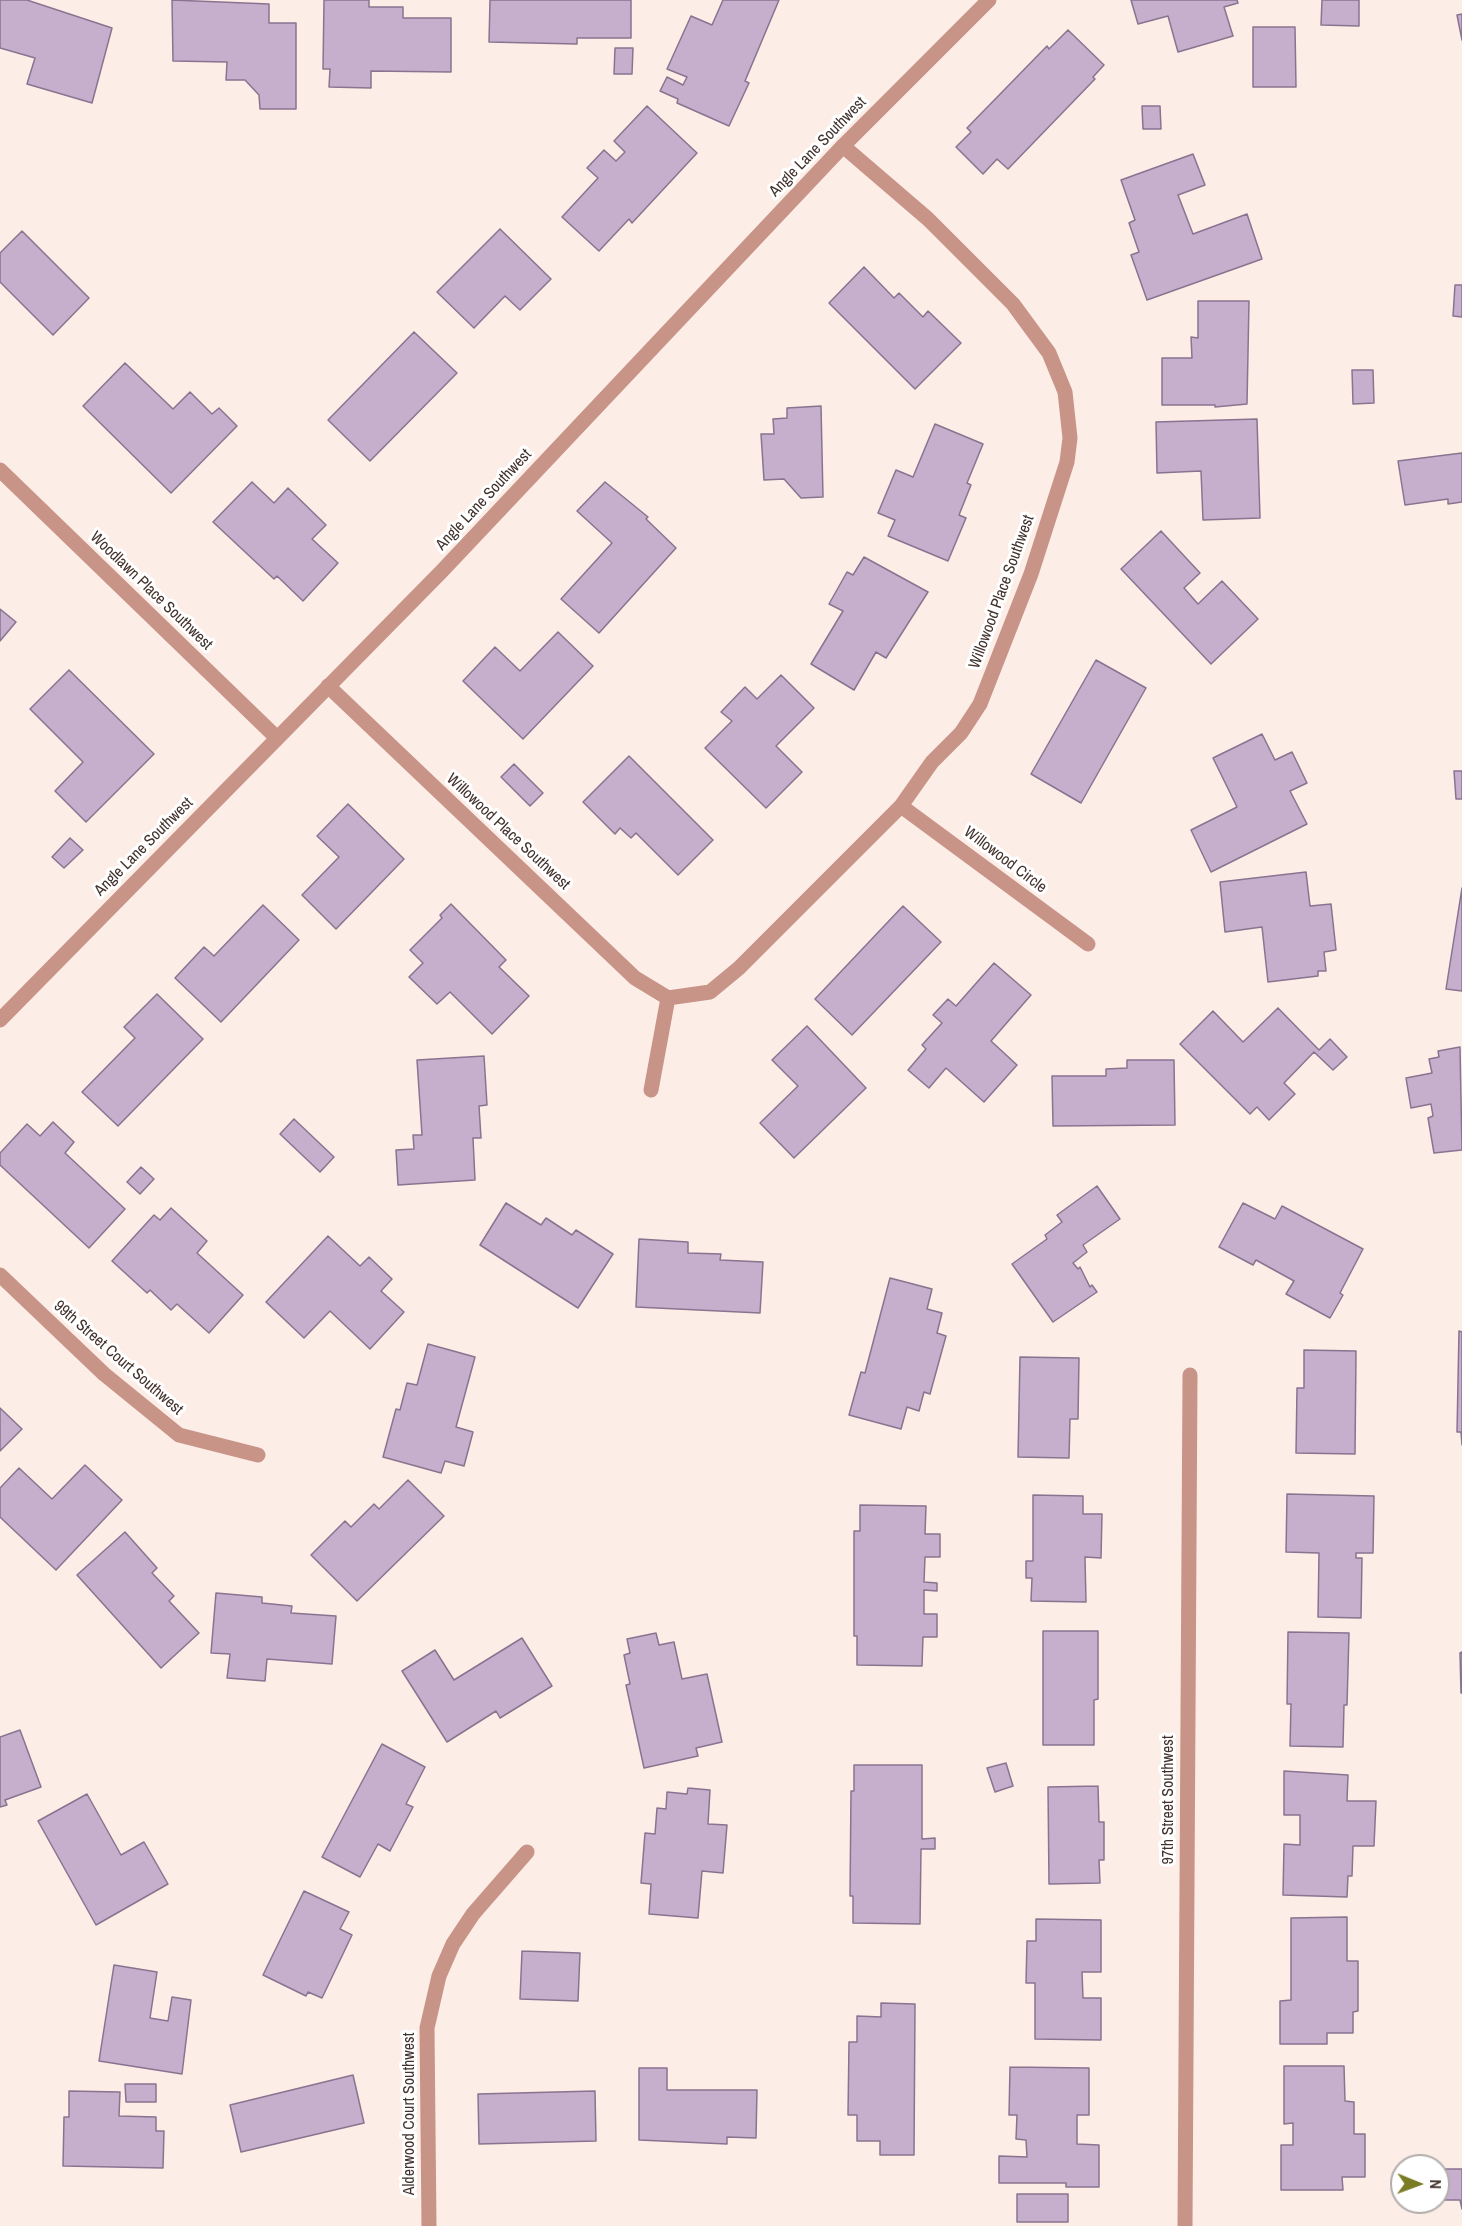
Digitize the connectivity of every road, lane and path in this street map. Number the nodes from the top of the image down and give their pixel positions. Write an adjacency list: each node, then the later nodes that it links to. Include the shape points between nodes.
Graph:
1 (989, 0): 2 (street, Angle Lane Southwest)
2 (843, 146): 4 (street, Angle Lane Southwest, via 441,572); 6 (street, Willowood Place Southwest, via 928,219 1014,304 1049,353 1065,392 1070,438 1067,462 1031,574 980,704)
3 (0, 470): 5 (street, Woodlawn Place Southwest)
4 (328, 686): 5 (street, Angle Lane Southwest); 8 (street, Willowood Place Southwest, via 635,978)
5 (277, 738): 9 (street, Angle Lane Southwest)
6 (901, 806): 7 (street, Willowood Circle); 8 (street, Willowood Place Southwest, via 739,968 710,992)
7 (1088, 944)
8 (668, 998): 10 (street)
9 (0, 1020)
10 (651, 1090)
11 (0, 1275): 13 (street, 99th Street Court Southwest, via 104,1374 179,1435)
12 (1190, 1375): 16 (street, 97th Street Southwest)
13 (258, 1455)
14 (527, 1852): 15 (street, Alderwood Court Southwest, via 473,1914 453,1944 439,1976 427,2028)
15 (429, 2226)
16 (1185, 2226)

